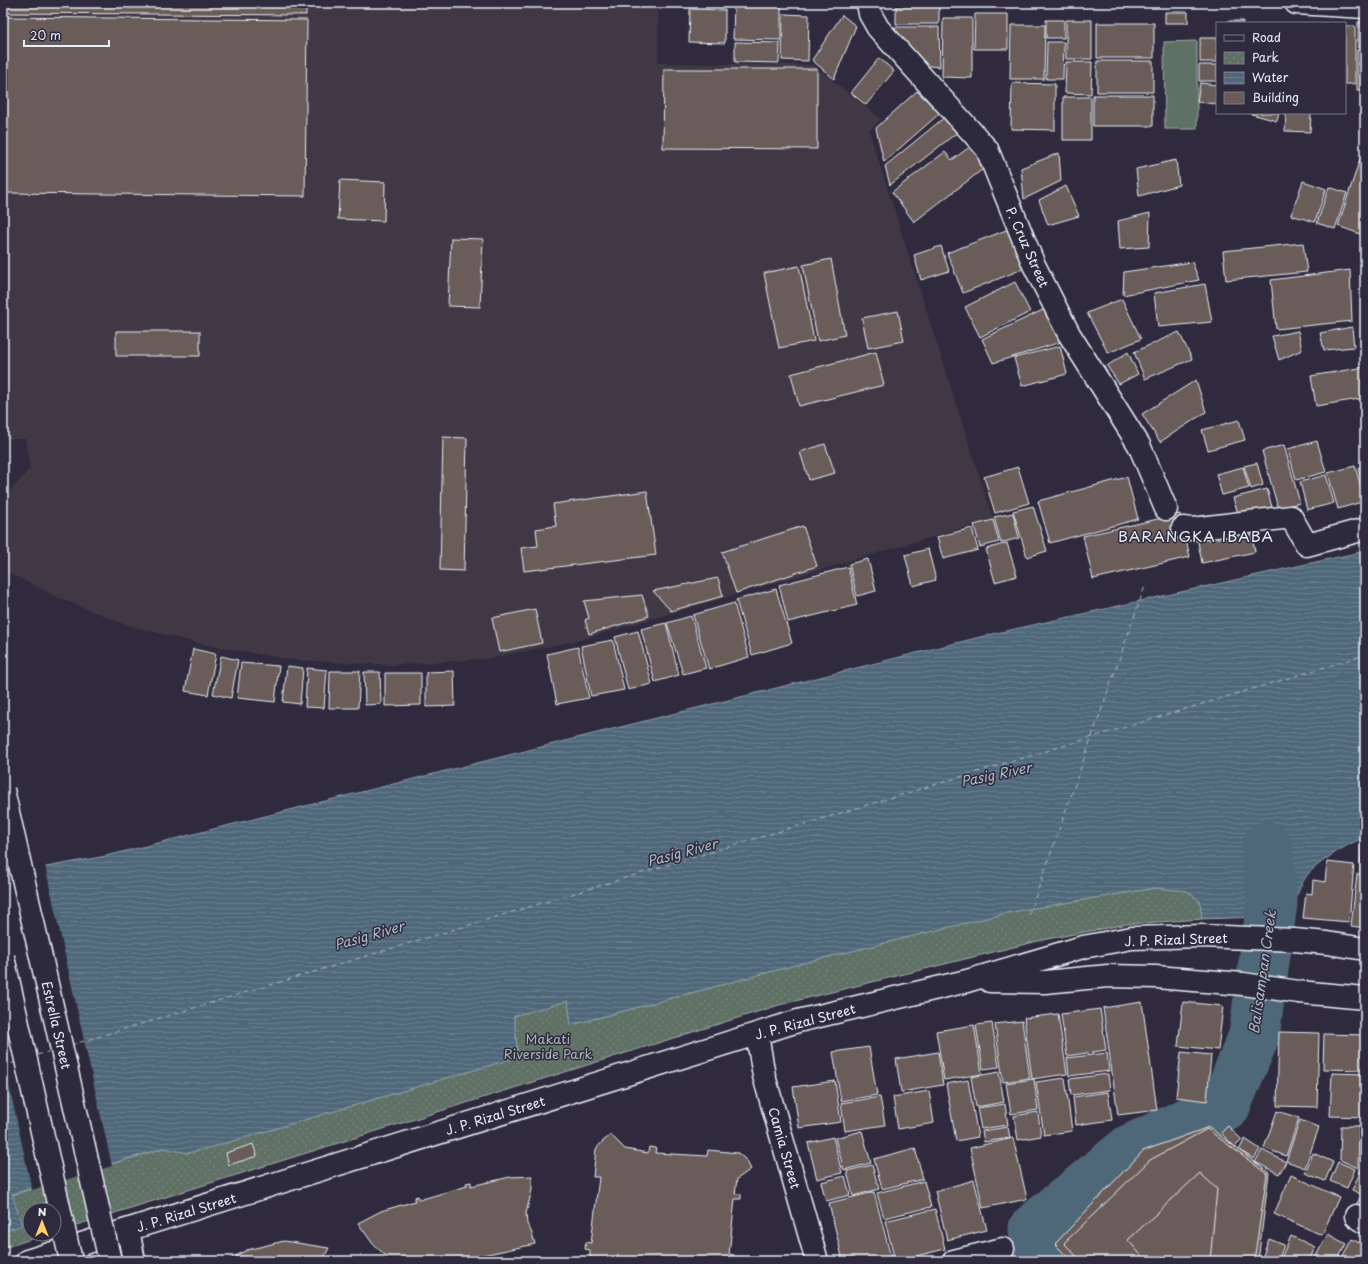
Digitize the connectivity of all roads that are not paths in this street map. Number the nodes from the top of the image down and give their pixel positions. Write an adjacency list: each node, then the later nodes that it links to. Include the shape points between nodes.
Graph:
1 (868, 3): 4 (main road, P. Cruz Street, via 870,14 878,28 988,149 1034,265 1069,334 1140,445)
2 (1296, 3): 3 (main road)
3 (1365, 7)
4 (1166, 509)
5 (1183, 528): 6 (main road, via 1291,517 1307,545)
6 (1365, 529)
7 (3, 790): 17 (main road, Estrella Street, bridge)
8 (1365, 949): 10 (main road, J. P. Rizal Street, via 1327,943 1202,936 1132,938 1083,947)
9 (3, 956): 16 (main road, bridge)
10 (967, 981): 11 (main road, J. P. Rizal Street, via 1044,982 1108,976 1156,977); 12 (main road, J. P. Rizal Street, via 798,1021)
11 (1365, 998)
12 (757, 1034): 13 (main road, J. P. Rizal Street); 19 (main road, Camia Street, via 764,1076)
13 (128, 1230): 15 (main road, J. P. Rizal Street); 18 (main road)
14 (1003, 1249): 20 (main road)
15 (31, 1260)
16 (71, 1261)
17 (110, 1261)
18 (134, 1261)
19 (817, 1261)
20 (954, 1261)

